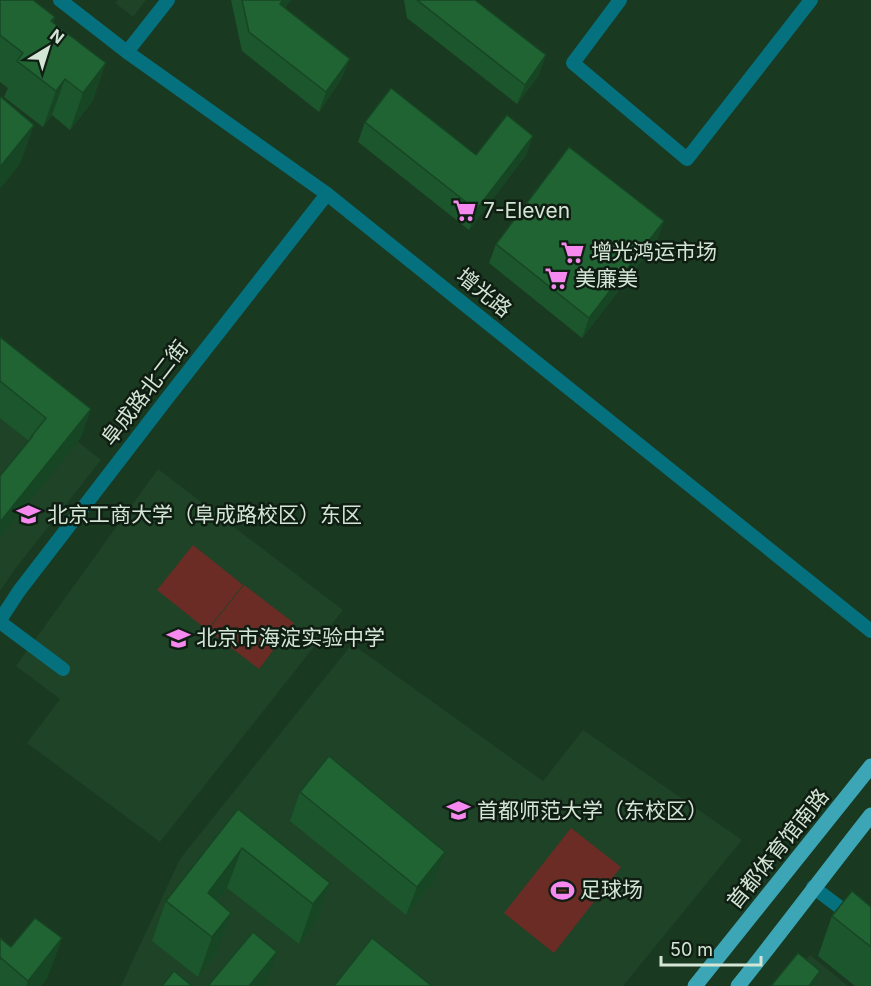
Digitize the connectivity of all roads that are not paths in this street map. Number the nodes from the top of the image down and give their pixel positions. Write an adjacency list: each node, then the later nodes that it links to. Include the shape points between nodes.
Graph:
1 (60, 0): 5 (street, 增光路)
2 (168, 0): 5 (street)
3 (620, 0): 4 (street, via 573,63 687,159)
4 (811, 0)
5 (127, 52): 6 (street, 增光路)
6 (327, 194): 7 (street, 阜成路北二街, via 19,591); 8 (street, 增光路)
7 (0, 621): 9 (street)
8 (871, 631)
9 (63, 669)
10 (871, 766): 14 (main road, 首都体育馆南路)
11 (871, 815): 12 (main road)
12 (813, 888): 13 (street); 15 (main road)
13 (871, 931)
14 (695, 986)
15 (738, 986)

